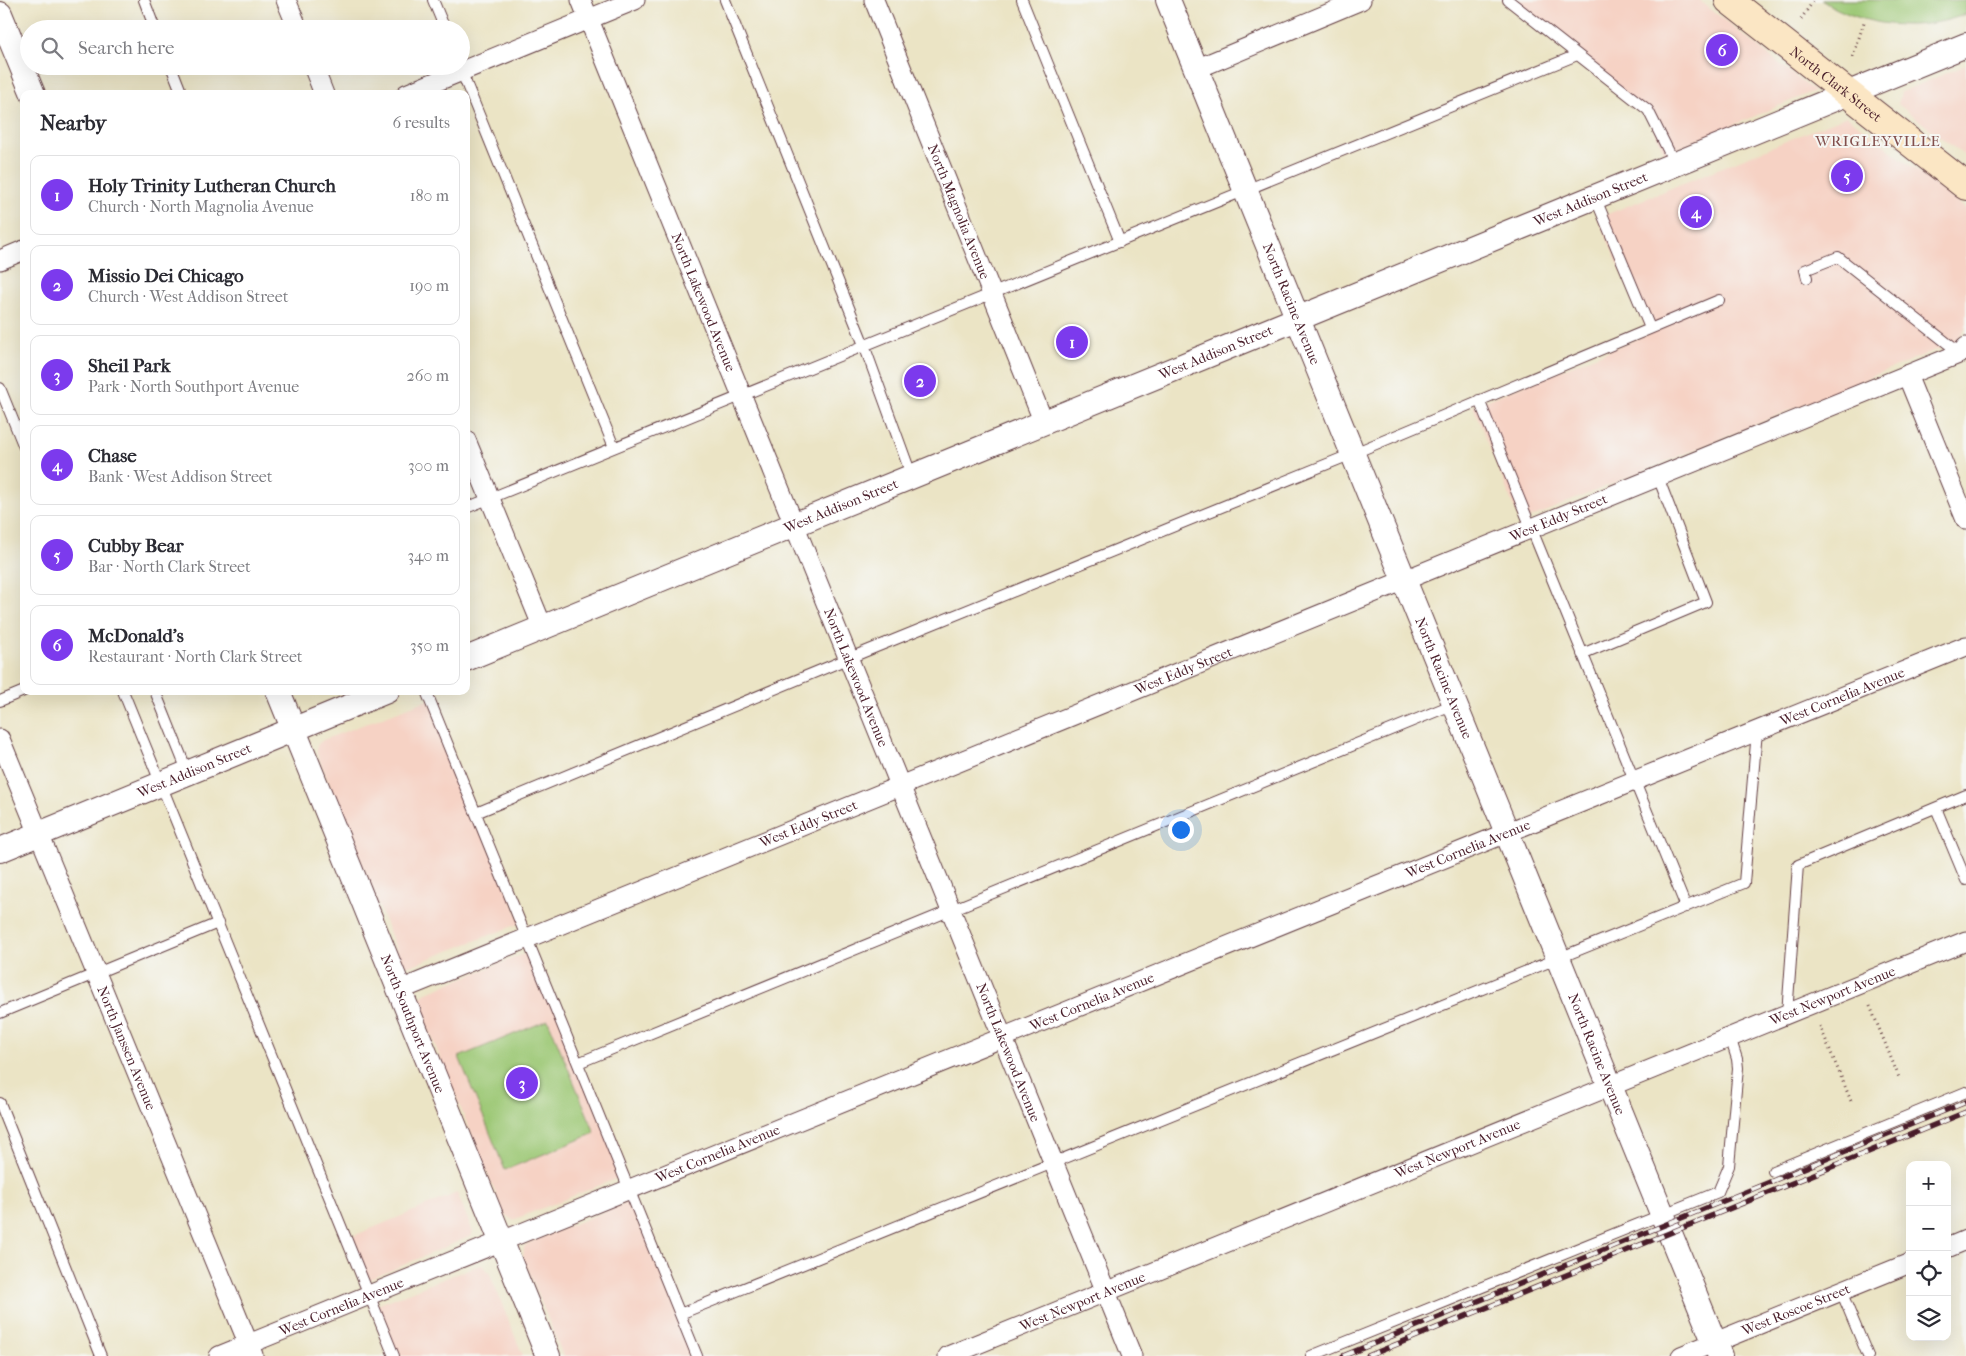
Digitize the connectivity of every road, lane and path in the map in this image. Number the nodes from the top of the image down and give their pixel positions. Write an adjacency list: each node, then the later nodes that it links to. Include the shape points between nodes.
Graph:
1 (144, 0): 18 (lane)
2 (286, 0): 19 (street)
3 (433, 0): 20 (lane)
4 (581, 0): 15 (street, North Lakewood Avenue)
5 (635, 0): 15 (street)
6 (725, 0): 51 (lane)
7 (874, 0): 47 (street, North Magnolia Avenue)
8 (1022, 0): 43 (lane)
9 (1168, 0): 26 (street, North Racine Avenue)
10 (1361, 0): 26 (street)
11 (1508, 0): 22 (lane)
12 (1729, 0): 38 (main road, North Clark Street)
13 (1814, 0): 16 (path)
14 (0, 14): 24 (street)
15 (588, 19): 25 (street); 55 (street, North Lakewood Avenue)
16 (1801, 19)
17 (1866, 19): 23 (path)
18 (152, 20)
19 (294, 20)
20 (441, 20)
21 (1966, 45): 38 (street, West Addison Street)
22 (1577, 55): 39 (lane, via 1648,110); 41 (lane)
23 (1853, 57)
24 (20, 62)
25 (470, 65)
26 (1196, 69): 41 (street, North Racine Avenue)
27 (25, 75): 32 (street)
28 (175, 75): 33 (lane)
29 (317, 75): 34 (street)
30 (448, 75): 35 (street)
31 (463, 75): 36 (lane)
32 (31, 90)
33 (180, 90)
34 (322, 90)
35 (415, 90)
36 (470, 90)
37 (470, 91): 59 (lane)
38 (1849, 94): 39 (street, West Addison Street); 40 (main road, North Clark Street)
39 (1675, 164): 42 (street, West Addison Street)
40 (1966, 186)
41 (1245, 190): 43 (lane); 49 (street, North Racine Avenue)
42 (1595, 197): 49 (street, West Addison Street); 50 (lane)
43 (1120, 242): 47 (lane)
44 (20, 252): 45 (street)
45 (0, 260)
46 (1807, 278): 52 (lane, via 1805,270 1838,257)
47 (993, 293): 51 (lane); 57 (street, North Magnolia Avenue)
48 (1719, 300): 50 (lane)
49 (1298, 320): 57 (street, West Addison Street); 61 (street, North Racine Avenue)
50 (1650, 328): 56 (lane)
51 (864, 345): 55 (lane); 62 (lane)
52 (1964, 353): 53 (street, West Eddy Street)
53 (1907, 375): 63 (street, West Eddy Street); 66 (street)
54 (0, 388): 58 (lane)
55 (741, 395): 59 (lane); 67 (street, North Lakewood Avenue)
56 (1479, 400): 61 (lane); 68 (lane)
57 (1044, 423): 62 (street, West Addison Street)
58 (20, 437)
59 (614, 447): 64 (lane)
60 (470, 450): 64 (street)
61 (1352, 454): 69 (street, North Racine Avenue); 74 (lane)
62 (912, 477): 67 (street, West Addison Street)
63 (1658, 477): 68 (street, West Eddy Street); 72 (lane, via 1706,602)
64 (490, 498): 65 (lane); 70 (street)
65 (470, 506)
66 (1966, 520)
67 (794, 525): 70 (street, West Addison Street); 74 (street, North Lakewood Avenue)
68 (1531, 529): 69 (street, West Eddy Street); 72 (lane)
69 (1404, 581): 82 (street, North Racine Avenue); 89 (street, West Eddy Street)
70 (543, 628): 73 (street, West Addison Street)
71 (1966, 646): 84 (street, West Cornelia Avenue)
72 (1582, 654): 87 (lane)
73 (470, 657)
74 (848, 658): 89 (street, North Lakewood Avenue); 92 (lane)
75 (20, 693): 81 (lane)
76 (125, 695): 88 (lane)
77 (157, 695): 86 (lane)
78 (280, 695): 83 (street, North Southport Avenue)
79 (378, 695): 83 (street, West Addison Street)
80 (428, 695): 92 (lane)
81 (0, 701)
82 (1454, 704): 93 (street, North Racine Avenue); 98 (lane)
83 (294, 730): 86 (street, West Addison Street); 104 (street, North Southport Avenue)
84 (1757, 731): 87 (street, West Cornelia Avenue); 97 (lane, via 1744,883)
85 (0, 739): 94 (street, North Janssen Avenue)
86 (188, 773): 88 (street, West Addison Street)
87 (1634, 781): 93 (street, West Cornelia Avenue); 97 (lane)
88 (161, 784): 94 (street, West Addison Street); 99 (lane)
89 (901, 786): 98 (street, North Lakewood Avenue); 100 (street, West Eddy Street)
90 (1966, 796): 91 (lane)
91 (1936, 808): 96 (lane); 107 (lane, via 1798,865)
92 (476, 813): 100 (lane)
93 (1507, 832): 102 (street, North Racine Avenue); 110 (street, West Cornelia Avenue)
94 (38, 834): 95 (street, West Addison Street); 103 (street, North Janssen Avenue)
95 (0, 850)
96 (1966, 880)
97 (1686, 907): 102 (lane)
98 (951, 910): 110 (street, North Lakewood Avenue); 111 (lane)
99 (218, 923): 103 (lane); 127 (lane)
100 (527, 939): 104 (street, West Eddy Street); 111 (lane)
101 (1966, 941): 107 (street, West Newport Avenue)
102 (1558, 959): 113 (street, North Racine Avenue); 117 (lane)
103 (96, 973): 106 (lane); 130 (street, North Janssen Avenue)
104 (400, 990): 122 (street, North Southport Avenue)
105 (1870, 1006): 112 (path)
106 (0, 1013)
107 (1787, 1014): 109 (street, West Newport Avenue)
108 (1820, 1026): 115 (path)
109 (1730, 1037): 113 (street, West Newport Avenue); 120 (lane, via 1738,1068 1729,1166 1718,1192)
110 (1003, 1038): 117 (street, North Lakewood Avenue); 119 (street, West Cornelia Avenue)
111 (578, 1064): 119 (lane)
112 (1900, 1080)
113 (1610, 1086): 120 (street, North Racine Avenue); 125 (street, West Newport Avenue)
114 (1966, 1092): 118 (lane)
115 (1851, 1101)
116 (0, 1103): 131 (lane)
117 (1054, 1162): 125 (street, North Lakewood Avenue); 128 (lane)
118 (1773, 1170)
119 (629, 1190): 122 (street, West Cornelia Avenue); 128 (lane)
120 (1662, 1214): 129 (street, North Racine Avenue); 138 (lane)
121 (1966, 1240): 123 (street)
122 (502, 1242): 127 (street, West Cornelia Avenue); 134 (street, North Southport Avenue)
123 (1951, 1246)
124 (1906, 1265): 126 (street, West Roscoe Street)
125 (1106, 1291): 136 (street, West Newport Avenue); 137 (street, North Lakewood Avenue)
126 (1841, 1291): 129 (street, West Roscoe Street); 140 (lane)
127 (369, 1295): 130 (street, West Cornelia Avenue); 133 (lane)
128 (680, 1314): 135 (lane)
129 (1717, 1349): 139 (street, West Roscoe Street)
130 (251, 1350): 132 (street, West Cornelia Avenue)
131 (101, 1356)
132 (219, 1356)
133 (394, 1356)
134 (548, 1356)
135 (697, 1356)
136 (948, 1356)
137 (1132, 1356)
138 (1311, 1356)
139 (1681, 1356)
140 (1868, 1356)

